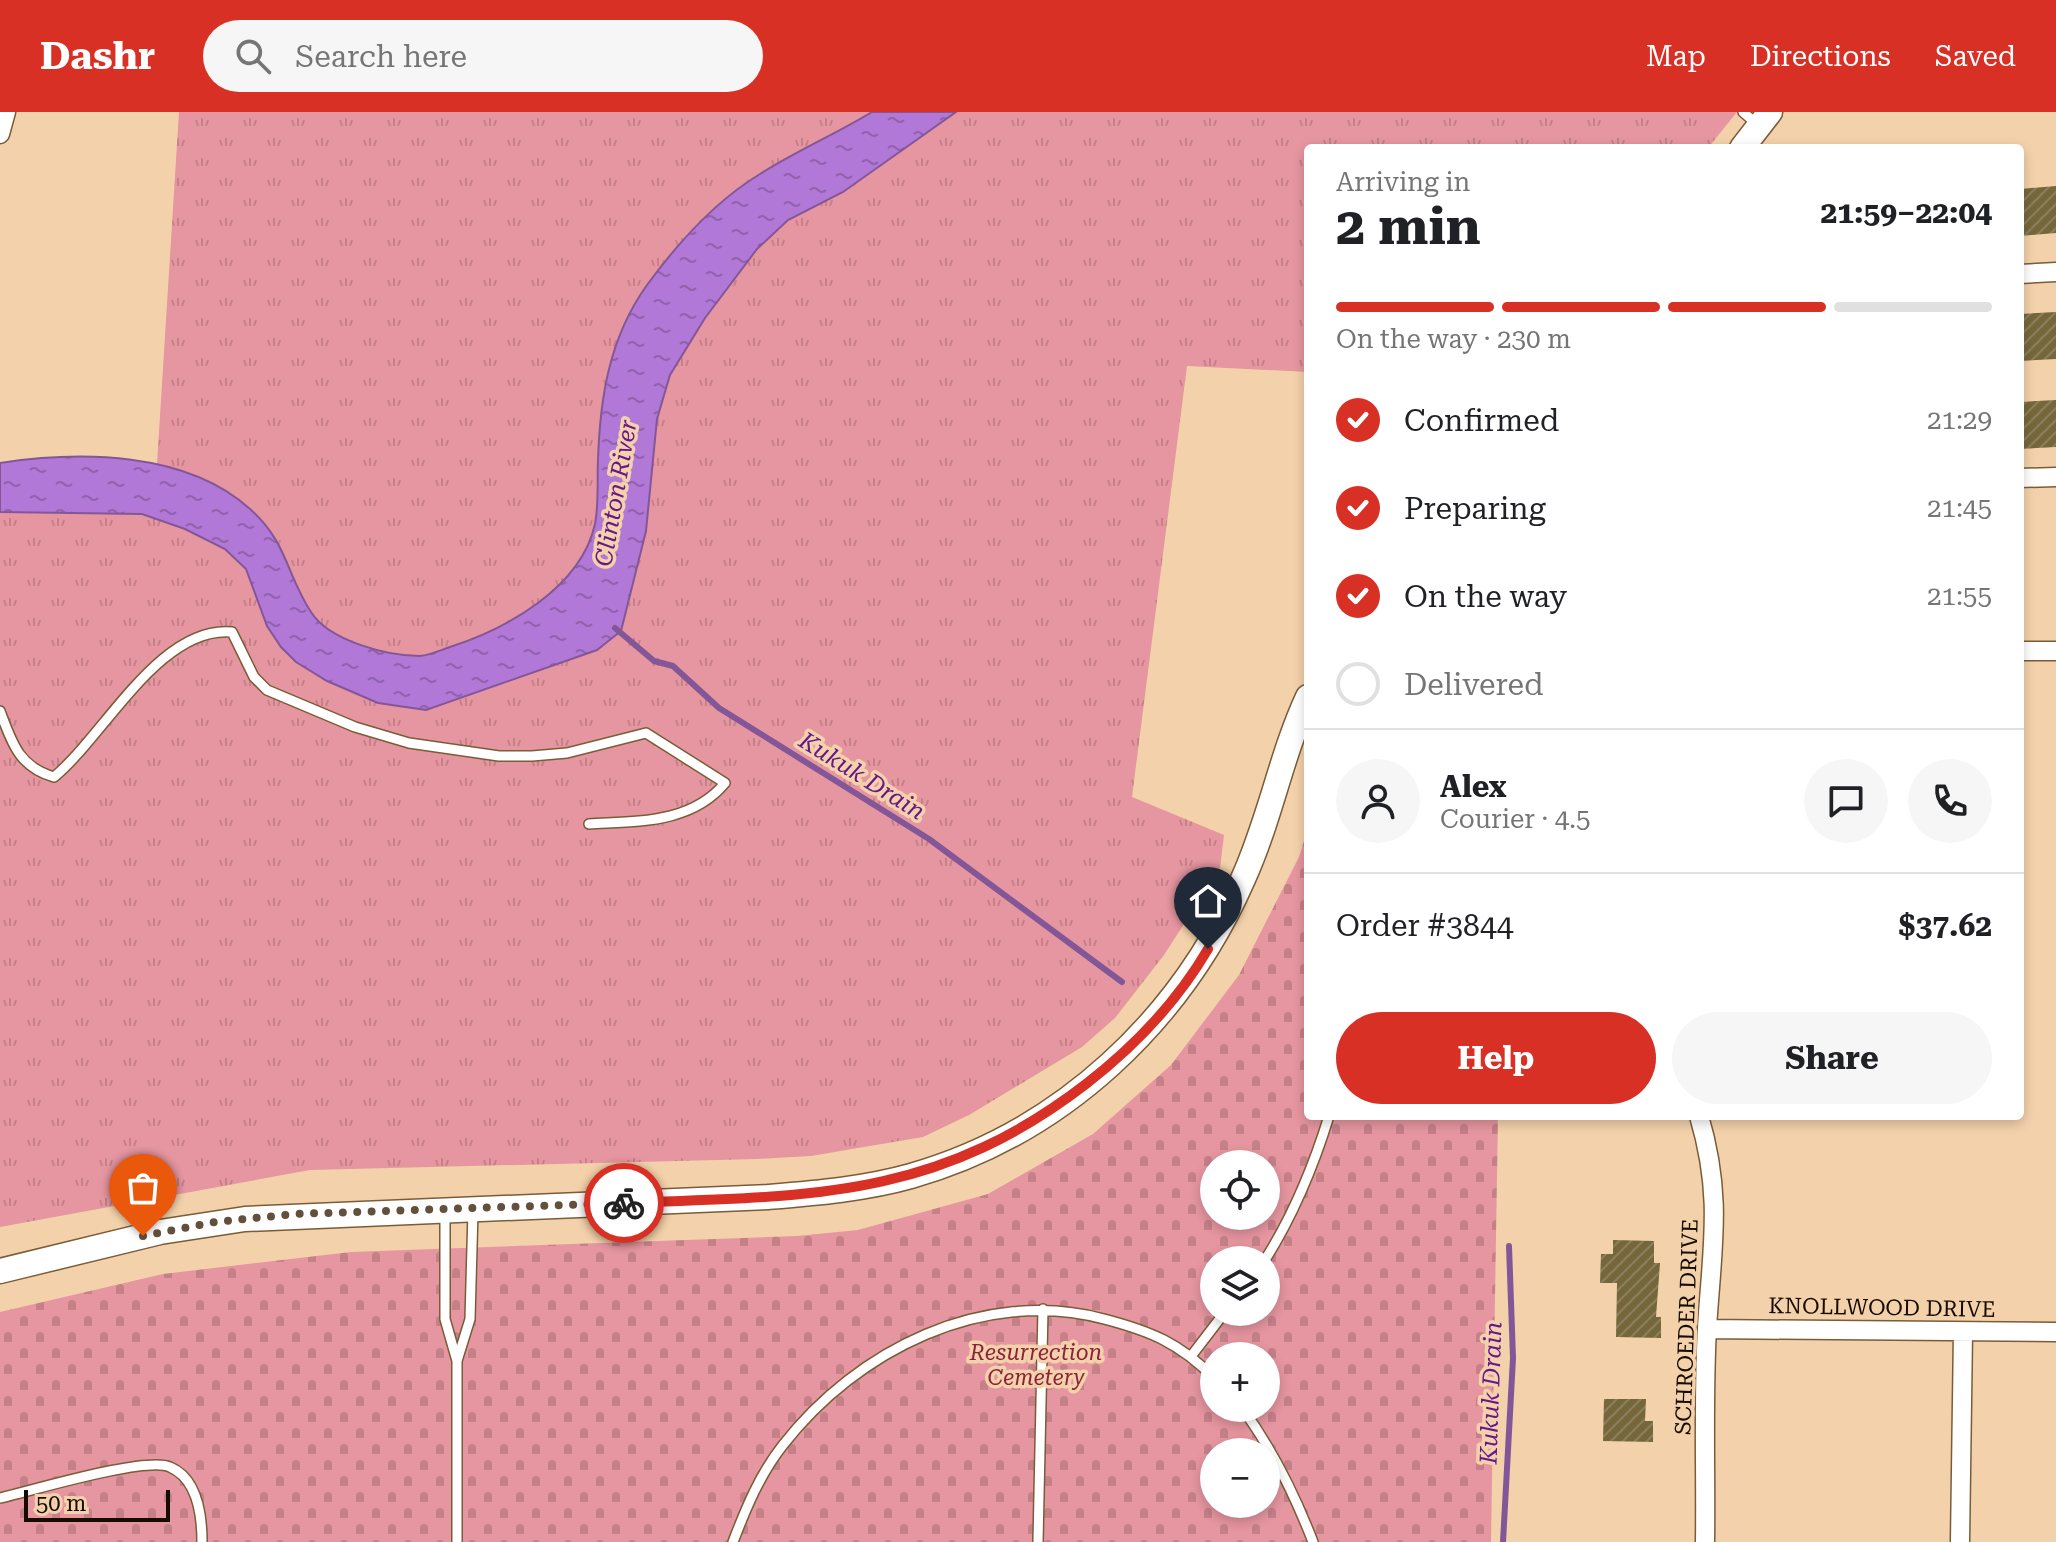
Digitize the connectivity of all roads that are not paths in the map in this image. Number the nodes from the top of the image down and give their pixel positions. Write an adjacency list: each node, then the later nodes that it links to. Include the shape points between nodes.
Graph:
1 (6, 112): 3 (street)
2 (1757, 117): 4 (street)
3 (0, 134)
4 (1744, 144)
5 (2056, 272): 6 (street)
6 (2024, 274)
7 (2056, 477): 8 (street)
8 (2024, 478)
9 (2024, 651): 10 (street)
10 (2056, 651)
11 (1304, 708): 16 (street, via 1245,877 1198,967 1147,1032 1020,1130 938,1167 841,1190)
12 (0, 711): 13 (lane, via 18,755 35,772 54,777 152,667 210,630 232,632 254,677 267,690 355,727 409,743 499,756 567,753 646,733 725,783 716,794 672,817)
13 (589, 824)
14 (1328, 1120): 18 (lane, via 1310,1175)
15 (1700, 1120): 22 (street, SCHROEDER DRIVE, via 1712,1159 1716,1239)
16 (473, 1209): 17 (street); 26 (lane, via 470,1319)
17 (445, 1210): 19 (street, via 309,1213 215,1222); 26 (lane, via 445,1319)
18 (1272, 1246)
19 (0, 1271)
20 (1043, 1309): 25 (lane, via 1115,1322); 32 (lane, via 965,1320 863,1366 782,1445 751,1495); 33 (lane)
21 (1214, 1326): 25 (lane)
22 (1707, 1329): 23 (street, KNOLLWOOD DRIVE); 35 (street, SCHROEDER DRIVE)
23 (1963, 1332): 24 (street, KNOLLWOOD DRIVE); 36 (street)
24 (2056, 1332)
25 (1192, 1355): 27 (lane)
26 (457, 1361): 31 (lane)
27 (1200, 1363)
28 (1252, 1422): 34 (lane, via 1292,1488)
29 (0, 1498): 30 (lane, via 143,1464 169,1466 188,1481 197,1500)
30 (202, 1542)
31 (457, 1542)
32 (733, 1542)
33 (1038, 1542)
34 (1313, 1542)
35 (1705, 1542)
36 (1960, 1542)

